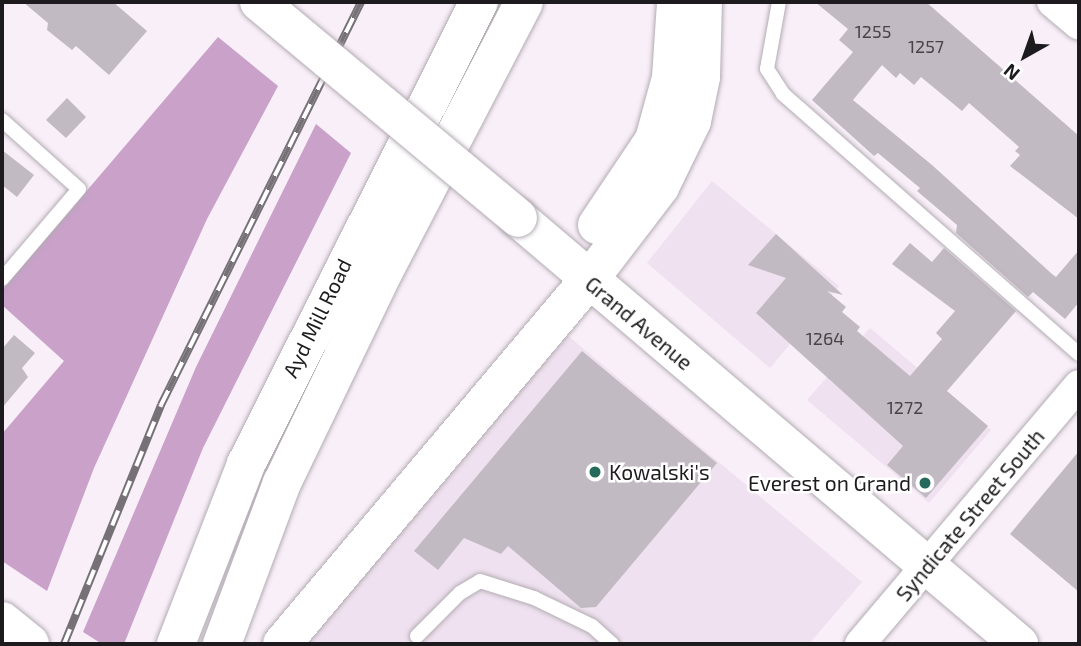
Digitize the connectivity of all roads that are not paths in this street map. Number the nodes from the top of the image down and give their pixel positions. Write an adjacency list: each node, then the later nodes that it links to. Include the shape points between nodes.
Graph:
1 (259, 2): 10 (main road, Grand Avenue, bridge)
2 (479, 2): 18 (main road, Ayd Mill Road, via 246,464)
3 (524, 2): 19 (main road, Ayd Mill Road, via 384,271 282,483)
4 (676, 2): 10 (main road, via 671,78 654,140)
5 (704, 2): 10 (main road, via 701,77 679,154 660,187)
6 (779, 2): 12 (lane, via 767,69 783,94)
7 (1052, 2): 8 (street)
8 (1079, 25)
9 (2, 120): 11 (lane, via 79,189)
10 (578, 271): 14 (main road, Grand Avenue); 20 (main road)
11 (2, 279)
12 (1079, 354)
13 (1079, 385): 14 (street, Syndicate Street South)
14 (927, 566): 22 (street, Syndicate Street South); 23 (main road, Grand Avenue)
15 (2, 621): 17 (main road)
16 (417, 636): 21 (lane, via 460,593 480,581 534,598 592,626)
17 (30, 644)
18 (176, 644)
19 (222, 644)
20 (282, 644)
21 (612, 644)
22 (860, 644)
23 (1019, 644)

